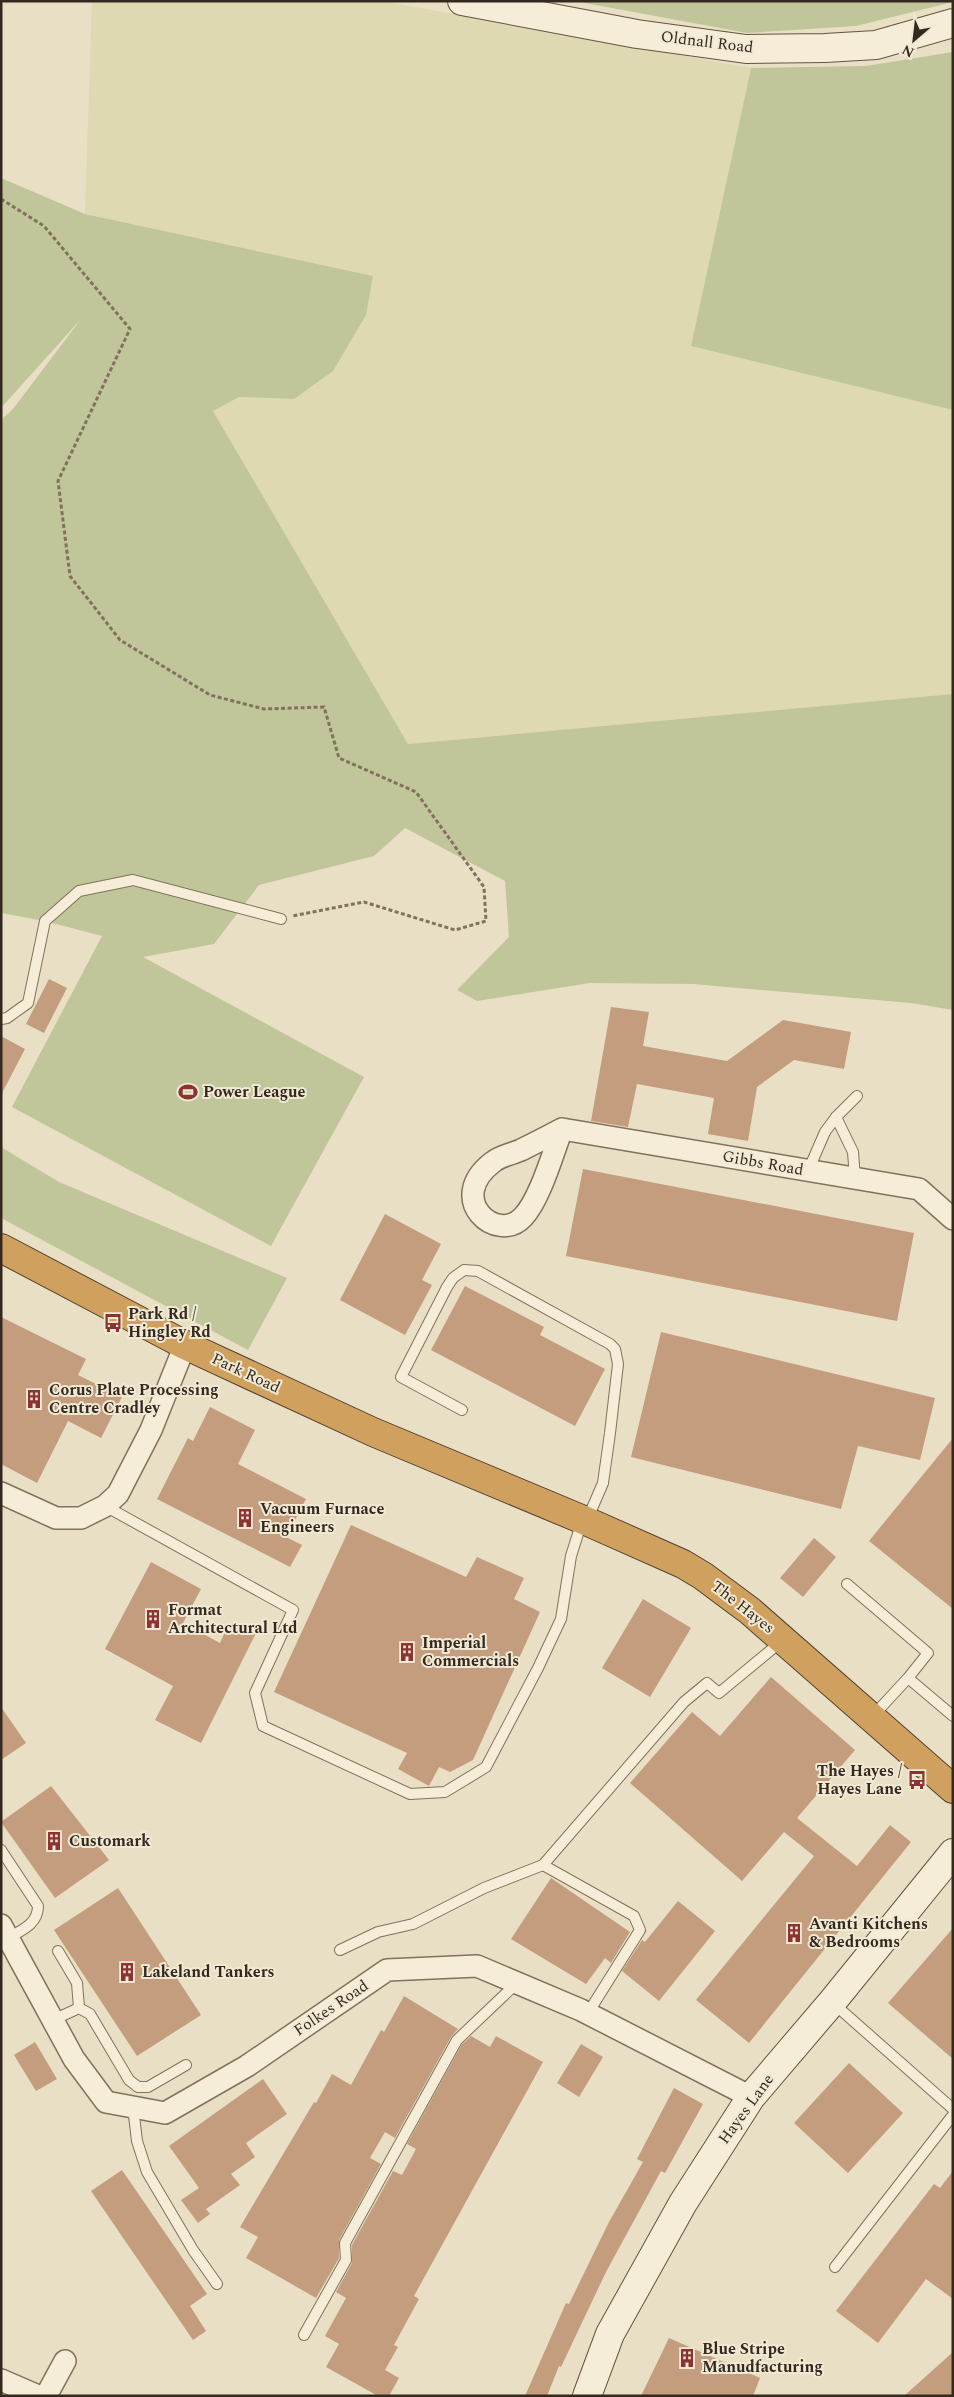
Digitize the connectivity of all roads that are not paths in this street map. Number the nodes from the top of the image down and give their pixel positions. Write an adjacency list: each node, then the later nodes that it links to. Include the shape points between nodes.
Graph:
1 (462, 1): 2 (street, Oldnall Road, via 637,34 746,49 876,45)
2 (953, 23)
3 (281, 919): 4 (lane, via 134,880 79,891 45,921 28,1003)
4 (1, 1019)
5 (857, 1096): 6 (lane)
6 (836, 1117): 8 (lane); 9 (lane, via 853,1152)
7 (562, 1129): 7 (street, via 494,1160 479,1174 472,1191 475,1208 488,1222 507,1225 522,1218 538,1191); 8 (street, Gibbs Road)
8 (808, 1170): 9 (street, Gibbs Road)
9 (855, 1178): 10 (street, Gibbs Road, via 919,1189)
10 (953, 1219)
11 (1, 1248): 12 (highway, Park Road)
12 (185, 1345): 14 (highway, Park Road, via 374,1432); 16 (street, via 151,1430 118,1494)
13 (462, 1410): 17 (lane, via 401,1377 447,1287 464,1270 478,1271 610,1344 615,1349 618,1364 603,1483)
14 (497, 1484): 17 (highway, The Hayes)
15 (1, 1493): 16 (street, via 56,1518 81,1518)
16 (105, 1506): 17 (lane, via 293,1610 255,1693 263,1726 410,1794 444,1792 486,1767 561,1619 571,1556)
17 (584, 1520): 19 (highway, The Hayes, via 704,1576)
18 (848, 1584): 20 (lane, via 928,1652)
19 (784, 1640): 22 (highway, The Hayes); 26 (lane, via 719,1693 707,1683 684,1702)
20 (908, 1678): 21 (lane); 22 (lane)
21 (953, 1716)
22 (871, 1718): 23 (highway, The Hayes)
23 (953, 1789)
24 (1, 1850): 27 (lane, via 38,1906 34,1922)
25 (953, 1853): 31 (street, Hayes Lane)
26 (543, 1865): 28 (lane, via 484,1888 413,1924 378,1932); 33 (lane, via 634,1916 640,1930)
27 (5, 1932): 34 (street, Folkes Road)
28 (340, 1950)
29 (58, 1951): 32 (lane, via 78,1983)
30 (517, 1983): 33 (street, Folkes Road); 37 (street, Folkes Road, via 477,1966 387,1970 247,2066 165,2113); 42 (lane, via 457,2040 345,2243 346,2260)
31 (832, 2002): 36 (street, Hayes Lane); 38 (lane)
32 (79, 2008): 34 (lane); 35 (lane, via 90,2014 128,2080 138,2088 148,2087)
33 (588, 2013): 36 (street, Folkes Road)
34 (53, 2020): 37 (street, Folkes Road, via 74,2059 106,2102)
35 (186, 2065)
36 (751, 2097): 47 (street, Hayes Lane, via 683,2203 610,2334)
37 (133, 2108): 41 (lane, via 137,2141 147,2172)
38 (953, 2109)
39 (953, 2115): 40 (lane)
40 (835, 2267)
41 (217, 2284)
42 (304, 2335)
43 (65, 2362): 46 (street)
44 (1, 2380): 45 (street)
45 (38, 2396)
46 (46, 2396)
47 (587, 2396)

